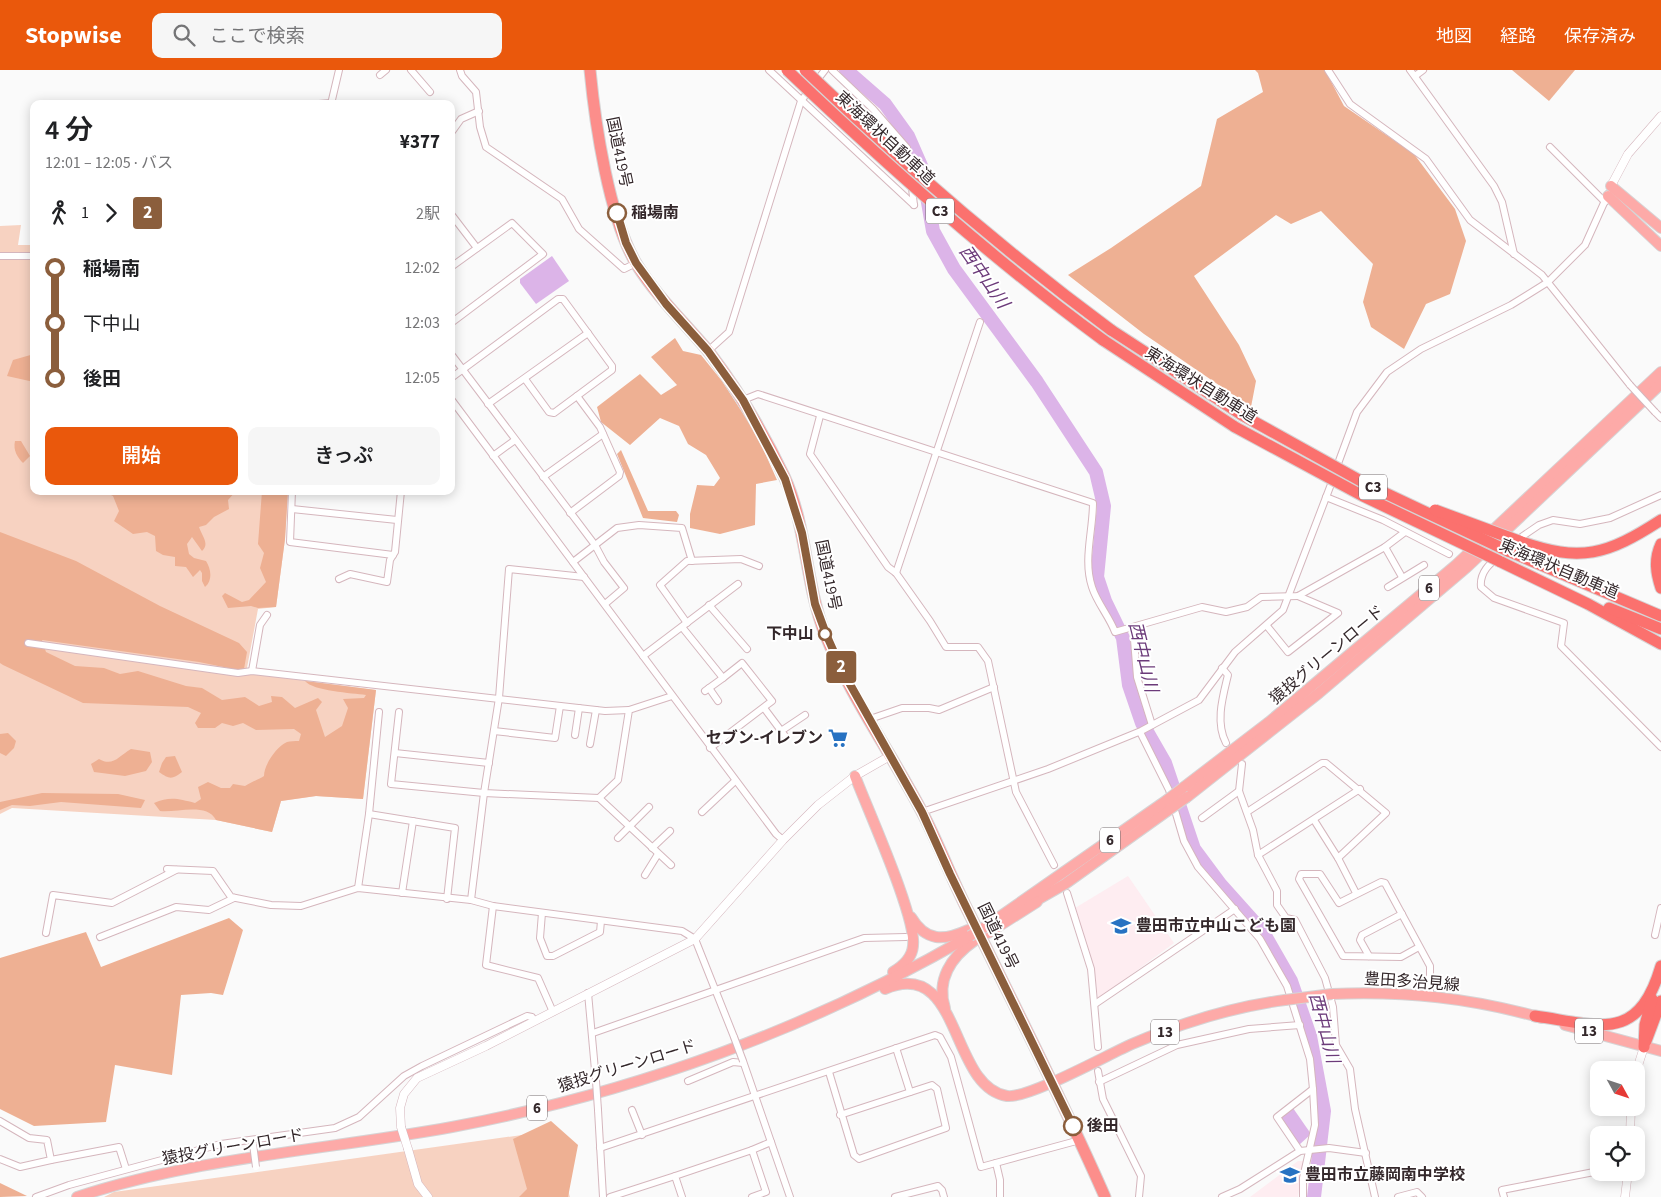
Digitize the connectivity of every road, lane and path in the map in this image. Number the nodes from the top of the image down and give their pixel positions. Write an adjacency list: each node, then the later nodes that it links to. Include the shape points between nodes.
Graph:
1 (339, 70): 17 (street)
2 (386, 70): 14 (street)
3 (410, 70): 16 (street)
4 (460, 70): 19 (street, via 476,92)
5 (590, 70): 31 (highway, 国道419号, via 594,118 614,204)
6 (770, 70): 18 (street)
7 (787, 70): 71 (highway, 東海環状自動車道 / C3, bridge, via 971,238 1103,340 1235,427 1380,505)
8 (806, 70): 54 (highway, 東海環状自動車道 / C3, bridge, via 860,123 972,220 1110,330 1242,415)
9 (825, 70): 18 (street)
10 (832, 70): 18 (street, via 874,109 907,148 914,205)
11 (1328, 70): 28 (street, via 1350,104 1426,159 1470,220)
12 (1410, 70): 15 (street)
13 (1423, 70): 15 (street)
14 (380, 75)
15 (1415, 76): 28 (street, via 1494,186 1502,202)
16 (430, 92)
17 (332, 100)
18 (801, 101): 37 (street, via 729,332)
19 (479, 111): 21 (street, via 461,118); 31 (street, via 486,147 562,199 579,229 624,269)
20 (1661, 116): 23 (street, via 1628,154)
21 (455, 126)
22 (1550, 147): 23 (street)
23 (1608, 194): 25 (main road); 26 (main road); 33 (street, via 1585,245)
24 (455, 219): 27 (street)
25 (1661, 228)
26 (1661, 246)
27 (477, 248): 32 (street); 34 (street, via 512,223 543,254)
28 (1514, 254): 33 (street)
29 (0, 256): 30 (street)
30 (30, 256)
31 (636, 263): 37 (highway, 国道419号)
32 (455, 264)
33 (1548, 282): 49 (street, bridge, via 1630,385); 59 (street, via 1511,306 1421,349 1388,372 1357,412)
34 (455, 320)
35 (980, 322): 52 (street)
36 (588, 333): 39 (street, via 563,299 558,299); 42 (street); 44 (street, via 612,370)
37 (708, 351): 45 (highway, 国道419号)
38 (455, 360): 39 (street)
39 (462, 370): 41 (street); 47 (street)
40 (1661, 372): 129 (main road, 猿投グリーンロード / 6, via 1450,570)
41 (455, 375)
42 (525, 379): 44 (street, via 549,412 554,413); 47 (street)
43 (1661, 384): 129 (main road, 猿投グリーンロード / 6, via 1466,568 1319,693)
44 (577, 396): 50 (street)
45 (743, 400): 48 (street, via 758,394); 111 (highway, 国道419号, via 791,494 820,620 842,670)
46 (455, 404): 53 (street)
47 (488, 404): 51 (street)
48 (820, 416): 52 (street); 75 (street, via 810,454 888,567)
49 (1661, 418)
50 (603, 434): 55 (street); 61 (street, via 620,472)
51 (515, 440): 53 (street); 55 (street)
52 (937, 452): 75 (street); 90 (street, via 1093,503 1088,575 1097,599 1116,632)
53 (494, 456): 72 (street)
54 (1328, 464): 63 (highway, bridge, via 1438,511 1556,552 1591,553 1624,542); 87 (highway, 東海環状自動車道 / C3, bridge, via 1508,551)
55 (543, 477): 61 (street)
56 (1661, 494): 118 (street, via 1610,518 1580,524 1553,520 1539,525 1518,538 1483,571 1480,579 1481,587 1494,598 1564,623 1561,646)
57 (292, 495): 60 (street)
58 (400, 495): 62 (street)
59 (1326, 497): 64 (street); 83 (street)
60 (292, 509): 62 (street); 69 (street, via 290,542)
61 (570, 513): 66 (street)
62 (397, 520): 69 (street)
63 (1661, 520)
64 (1406, 532): 67 (street); 68 (street)
65 (1661, 544): 81 (highway, via 1656,568)
66 (595, 545): 70 (street, via 617,528 639,525 682,528); 72 (street); 84 (street, via 624,588)
67 (1384, 547): 77 (street); 82 (street)
68 (1449, 554)
69 (393, 555): 78 (street, via 387,582 350,574)
70 (692, 561): 74 (street, via 741,559); 88 (street, via 687,561 660,585)
71 (1499, 561): 91 (highway, 東海環状自動車道 / C3); 93 (highway)
72 (573, 562): 76 (street)
73 (1424, 565): 77 (street)
74 (759, 566)
75 (896, 573): 99 (street, via 946,648 978,648 988,661)
76 (584, 577): 84 (street); 101 (street, via 509,569)
77 (1402, 577): 80 (street)
78 (339, 579)
79 (738, 584): 85 (street)
80 (1388, 587)
81 (1661, 588)
82 (1298, 596): 83 (street); 89 (street, via 1338,613 1288,652)
83 (1288, 598): 89 (street, via 1284,610); 90 (street, via 1261,597 1247,607 1226,612 1202,607)
84 (605, 604): 95 (street)
85 (709, 605): 88 (street); 94 (street)
86 (267, 615): 97 (street, via 260,625)
87 (1661, 616)
88 (684, 625): 95 (street); 98 (street)
89 (1267, 626): 96 (street, via 1235,652)
90 (1132, 627): 112 (street, via 1137,677)
91 (1661, 629)
92 (28, 643): 97 (street, via 238,673)
93 (1661, 644)
94 (748, 649)
95 (643, 656): 100 (street)
96 (1222, 668): 112 (street, via 1199,700); 117 (street, via 1228,674 1221,705)
97 (252, 671): 101 (street)
98 (723, 678): 102 (street, via 707,690); 105 (street, via 742,664 772,701)
99 (994, 687): 111 (street, via 939,710 902,708); 126 (street)
100 (672, 696): 107 (street); 119 (street)
101 (499, 698): 103 (street); 113 (street)
102 (718, 701)
103 (560, 706): 104 (street); 113 (street, via 555,738)
104 (579, 708): 106 (street); 115 (street)
105 (764, 708): 110 (street, via 783,734); 119 (street)
106 (596, 710): 107 (street); 116 (street)
107 (629, 710): 131 (street, via 618,780)
108 (379, 712): 137 (street)
109 (400, 712): 120 (street)
110 (804, 715)
111 (870, 719): 121 (highway, 国道419号)
112 (1151, 726): 114 (street)
113 (494, 731): 122 (street)
114 (1140, 731): 126 (street); 164 (street, via 1169,790 1184,841 1198,868)
115 (575, 735)
116 (590, 744)
117 (1226, 744)
118 (1661, 747)
119 (710, 748): 125 (street)
120 (395, 753): 122 (street); 130 (street, via 391,784)
121 (890, 756): 124 (street); 135 (highway, 国道419号)
122 (489, 763): 130 (street)
123 (1242, 764): 128 (street)
124 (855, 776): 144 (street, via 835,790); 162 (main road)
125 (735, 781): 134 (street); 144 (street)
126 (1014, 783): 135 (street); 149 (street, via 1023,809)
127 (1360, 789): 136 (street, via 1322,763); 139 (street); 148 (street, via 1388,810)
128 (1240, 791): 136 (street); 138 (street)
129 (1185, 792): 132 (main road, 猿投グリーンロード / 6, bridge)
130 (484, 793): 131 (street); 160 (street)
131 (598, 798): 141 (street)
132 (1169, 804): 155 (main road, 猿投グリーンロード / 6); 168 (main road, 猿投グリーンロード / 6)
133 (649, 807): 141 (street)
134 (702, 812)
135 (922, 812): 201 (highway, 国道419号)
136 (1247, 812): 147 (street)
137 (369, 814): 140 (street); 154 (street)
138 (1202, 818)
139 (1314, 820): 147 (street); 148 (street)
140 (413, 821): 156 (street); 159 (street, via 455,828)
141 (629, 827): 143 (street); 145 (street)
142 (670, 831): 145 (street)
143 (618, 838)
144 (783, 840): 174 (street)
145 (652, 848): 146 (street)
146 (658, 854): 150 (street); 153 (street)
147 (1258, 855): 217 (street, via 1277,891 1277,905 1286,918 1295,920 1325,978 1333,1007 1336,1045 1350,1069 1355,1109)
148 (1338, 858): 157 (street)
149 (1054, 865)
150 (671, 866)
151 (167, 869): 152 (street)
152 (177, 869): 158 (street, via 213,871); 169 (street, via 112,903 53,895)
153 (646, 875)
154 (358, 888): 156 (street); 158 (street, via 301,906 271,905)
155 (1066, 888): 168 (main road, 猿投グリーンロード / 6); 183 (street, via 1091,969)
156 (402, 893): 159 (street)
157 (1356, 893): 166 (street, via 1385,883); 176 (street, via 1339,903 1320,874 1303,873 1299,879 1339,953 1343,956)
158 (234, 898): 172 (street, via 209,910 176,908)
159 (447, 899): 160 (street)
160 (470, 900): 161 (street)
161 (493, 906): 165 (street); 184 (street, via 486,965 538,978)
162 (906, 908): 171 (main road, via 918,927 929,936 942,939); 185 (main road, via 914,941 908,961)
163 (1661, 908): 170 (street)
164 (1234, 909): 183 (street); 189 (street, via 1260,939 1287,986)
165 (542, 913): 167 (street); 167 (street, via 540,938 547,956 600,932)
166 (1402, 914): 175 (street); 176 (street, via 1362,935 1360,940)
167 (601, 921): 174 (street, via 682,931)
168 (985, 928): 171 (main road)
169 (46, 933)
170 (1655, 935)
171 (971, 936): 185 (main road, 猿投グリーンロード / 6); 190 (main road, via 951,962 944,978 944,1003)
172 (100, 937)
173 (906, 937): 179 (street, via 864,938)
174 (695, 939): 179 (street); 180 (street)
175 (1419, 947): 176 (street, via 1401,957); 181 (street, via 1432,970)
176 (1368, 956)
177 (1661, 966): 178 (highway)
178 (1657, 979): 186 (highway, via 1641,1009 1616,1025 1600,1026); 193 (highway, via 1645,1025)
179 (716, 990): 191 (street); 197 (street, bridge)
180 (588, 993): 184 (street); 191 (street)
181 (1430, 996): 186 (main road, 豊田多治見線 / 13); 201 (main road, 豊田多治見線 / 13, bridge, via 1384,992 1332,994 1256,1004 1198,1019 1133,1044)
182 (1661, 1001): 193 (highway)
183 (1095, 1004): 192 (street)
184 (553, 1012): 187 (street)
185 (818, 1014): 188 (main road, 猿投グリーンロード / 6)
186 (1535, 1016): 193 (main road, 豊田多治見線 / 13)
187 (534, 1021): 210 (street, via 527,1016 422,1066 404,1076 382,1098 348,1123 334,1128); 228 (street, bridge, via 417,1078 409,1086 401,1101 401,1127 418,1184)
188 (791, 1025): 190 (main road, via 906,982 919,984 930,991); 227 (main road, 猿投グリーンロード / 6, via 655,1075 546,1106 453,1126 182,1169)
189 (1300, 1025): 202 (street, via 1249,1029 1177,1045); 203 (street, via 1310,1059)
190 (952, 1026): 201 (main road, 豊田多治見線, via 978,1074 995,1091 1015,1096)
191 (593, 1033): 213 (street, bridge)
192 (1098, 1047)
193 (1644, 1047): 195 (main road, 豊田多治見線 / 13); 196 (street)
194 (896, 1048): 199 (street); 204 (street); 220 (street, via 935,1035 940,1037 951,1057 981,1167)
195 (1661, 1051)
196 (1640, 1061)
197 (743, 1062): 200 (street, via 733,1062); 205 (street)
198 (1098, 1071): 202 (street)
199 (828, 1072): 205 (street); 207 (street)
200 (688, 1081)
201 (1051, 1082): 211 (highway, 国道419号)
202 (1099, 1082): 238 (street, via 1103,1099 1141,1176)
203 (1313, 1089): 214 (street); 216 (street, via 1277,1117)
204 (910, 1092): 207 (street); 207 (street, via 932,1085 937,1089 946,1128 859,1158 854,1155)
205 (756, 1097): 209 (street); 212 (street)
206 (632, 1110): 209 (street)
207 (840, 1116)
208 (0, 1121): 219 (street, via 29,1138 46,1140)
209 (642, 1135): 213 (street)
210 (268, 1137): 221 (street, bridge, via 268,1142 253,1144); 222 (street, via 221,1144)
211 (1080, 1140): 220 (street); 237 (highway, 国道419号)
212 (771, 1142): 215 (street); 233 (street)
213 (600, 1148): 229 (street)
214 (1312, 1149): 216 (street); 217 (street); 240 (street, via 1303,1178)
215 (752, 1150): 224 (street); 232 (street, via 766,1192)
216 (1300, 1151): 239 (street)
217 (1366, 1153): 241 (street)
218 (0, 1159): 219 (street, via 20,1167)
219 (51, 1160): 222 (street, via 120,1147)
220 (996, 1163): 236 (street)
221 (256, 1167)
222 (126, 1169): 226 (street)
223 (1590, 1173): 244 (street, via 1502,1190)
224 (675, 1176): 230 (street); 231 (street)
225 (1627, 1181): 245 (street)
226 (36, 1197)
227 (78, 1197)
228 (428, 1197)
229 (603, 1197): 230 (street)
230 (609, 1197)
231 (682, 1197)
232 (752, 1197)
233 (790, 1197)
234 (895, 1197): 235 (street, via 938,1186)
235 (944, 1197)
236 (1000, 1197)
237 (1105, 1197)
238 (1139, 1197)
239 (1222, 1197)
240 (1303, 1197)
241 (1375, 1197)
242 (1398, 1197): 243 (street, via 1417,1192)
243 (1422, 1197)
244 (1504, 1197)
245 (1625, 1197)

